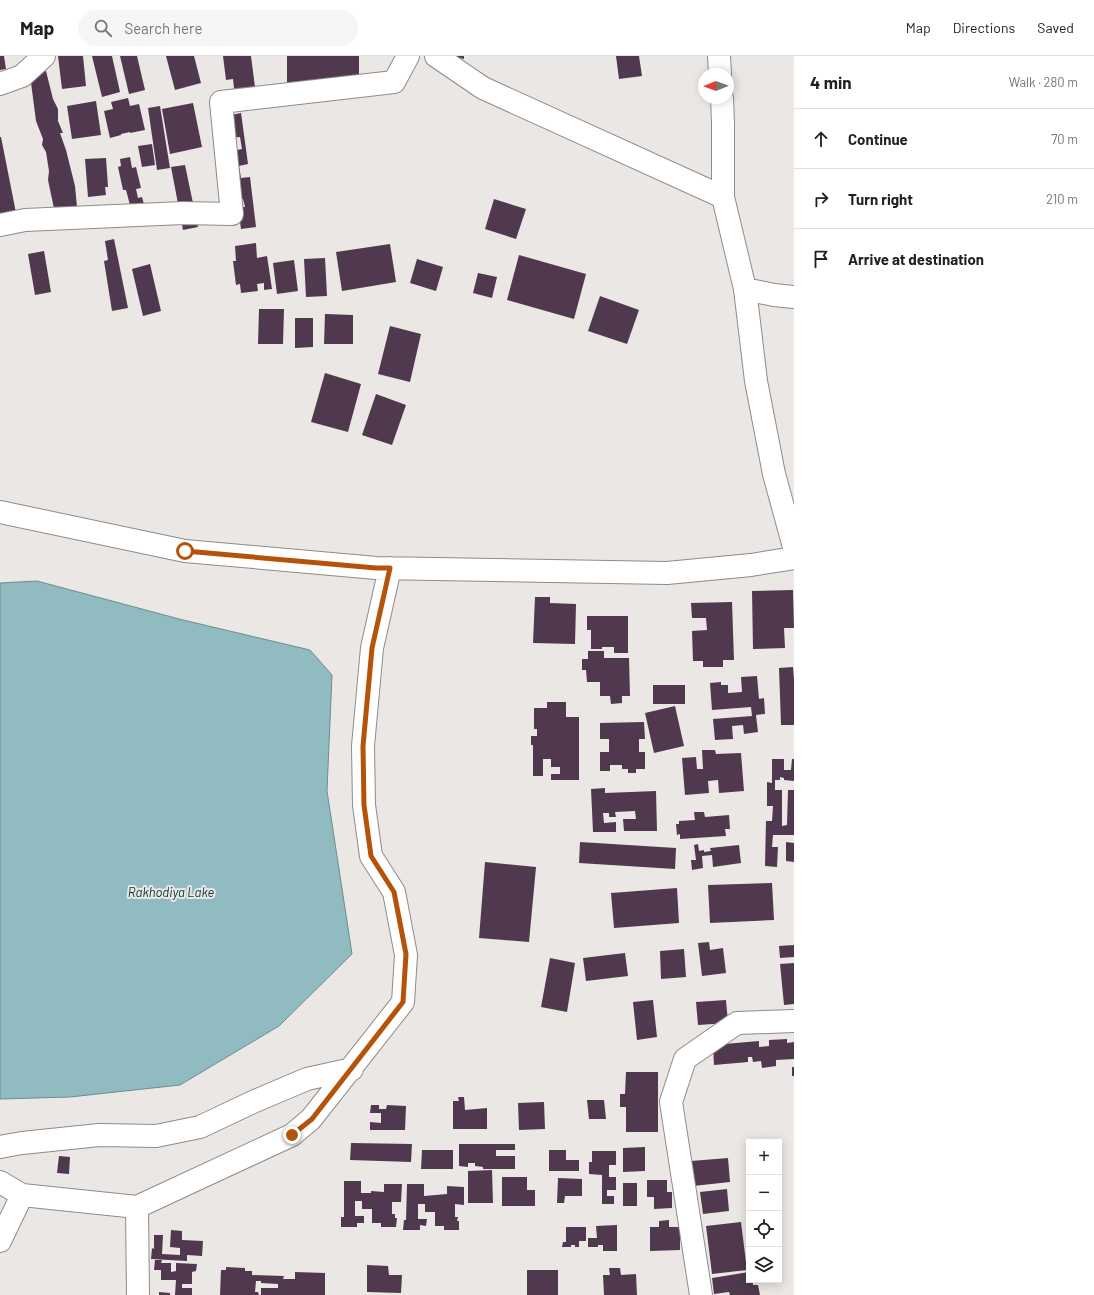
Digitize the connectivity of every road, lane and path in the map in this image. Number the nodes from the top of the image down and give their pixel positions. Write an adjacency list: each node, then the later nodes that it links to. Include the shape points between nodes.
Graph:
1 (44, 56): 6 (street, via 22,76)
2 (408, 56): 9 (street, via 394,82 221,102 232,214 183,213 25,220)
3 (436, 56): 8 (street, via 483,88)
4 (719, 56): 5 (street)
5 (720, 68)
6 (0, 84)
7 (722, 104): 8 (street)
8 (723, 197): 10 (street)
9 (0, 225)
10 (745, 288): 11 (street); 13 (street, via 756,381 774,474)
11 (794, 297)
12 (0, 512): 15 (street, via 185,551)
13 (794, 547)
14 (794, 558): 15 (street, via 667,573)
15 (390, 568): 17 (street, via 372,648 363,746 364,805 371,856 394,892 406,954 403,1002)
16 (794, 1021): 24 (street, via 737,1023 686,1059 683,1066 671,1102)
17 (352, 1069): 18 (street, via 307,1079 200,1127 156,1136 99,1135); 21 (street, via 312,1119 292,1135)
18 (0, 1147)
19 (0, 1182): 20 (street)
20 (22, 1195): 21 (street); 22 (street)
21 (137, 1207): 23 (street)
22 (0, 1241)
23 (138, 1295)
24 (701, 1295)

